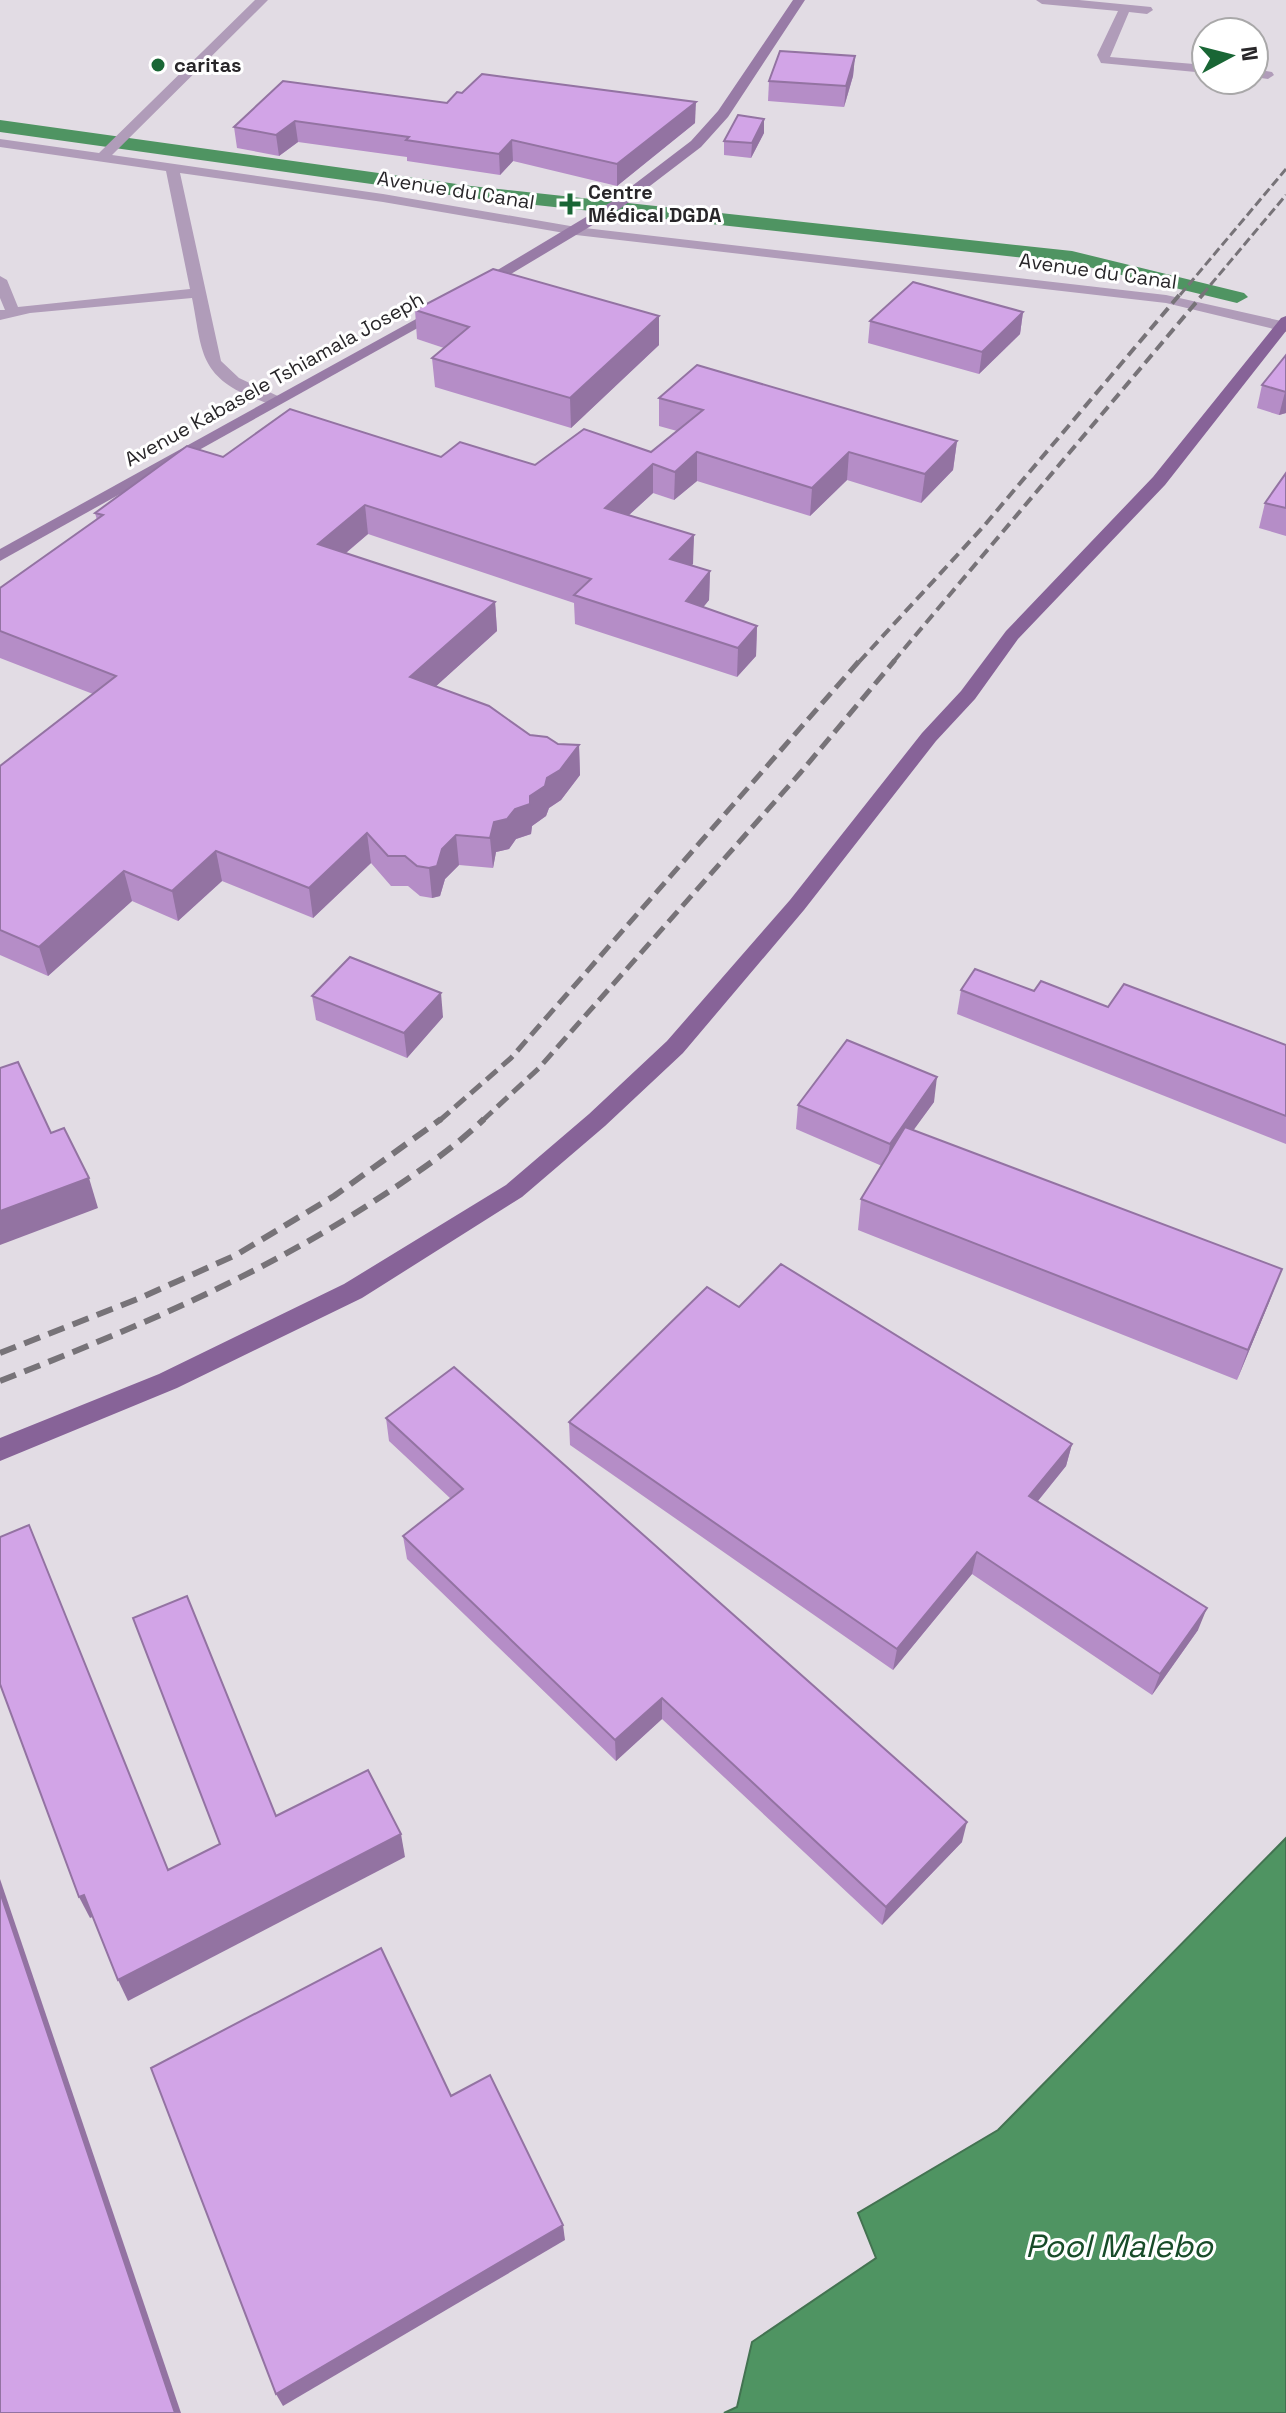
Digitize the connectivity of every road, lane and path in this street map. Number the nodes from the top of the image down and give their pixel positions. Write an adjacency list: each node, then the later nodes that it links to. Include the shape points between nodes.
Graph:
1 (262, 0): 8 (street)
2 (799, 0): 10 (main road, Avenue Kabasele Tshiamala Joseph, via 706,134)
3 (1042, 0): 4 (street)
4 (1125, 8): 5 (street); 6 (street, via 1105,60)
5 (1147, 10)
6 (1190, 68)
7 (1, 144): 8 (street, Avenue du Canal)
8 (106, 153): 9 (street, Avenue du Canal)
9 (172, 168): 10 (street, Avenue du Canal); 12 (street)
10 (576, 231): 14 (street, Avenue du Canal, via 1166,299); 15 (main road, Avenue Kabasele Tshiamala Joseph)
11 (0, 280): 13 (street)
12 (200, 293): 13 (street); 15 (street, via 213,362 223,376)
13 (6, 313)
14 (1285, 324): 17 (main road, via 1159,481 1012,635 797,905 675,1047 597,1120 514,1191 353,1291 168,1381)
15 (274, 400): 16 (main road, Avenue Kabasele Tshiamala Joseph)
16 (0, 556)
17 (0, 1450)

